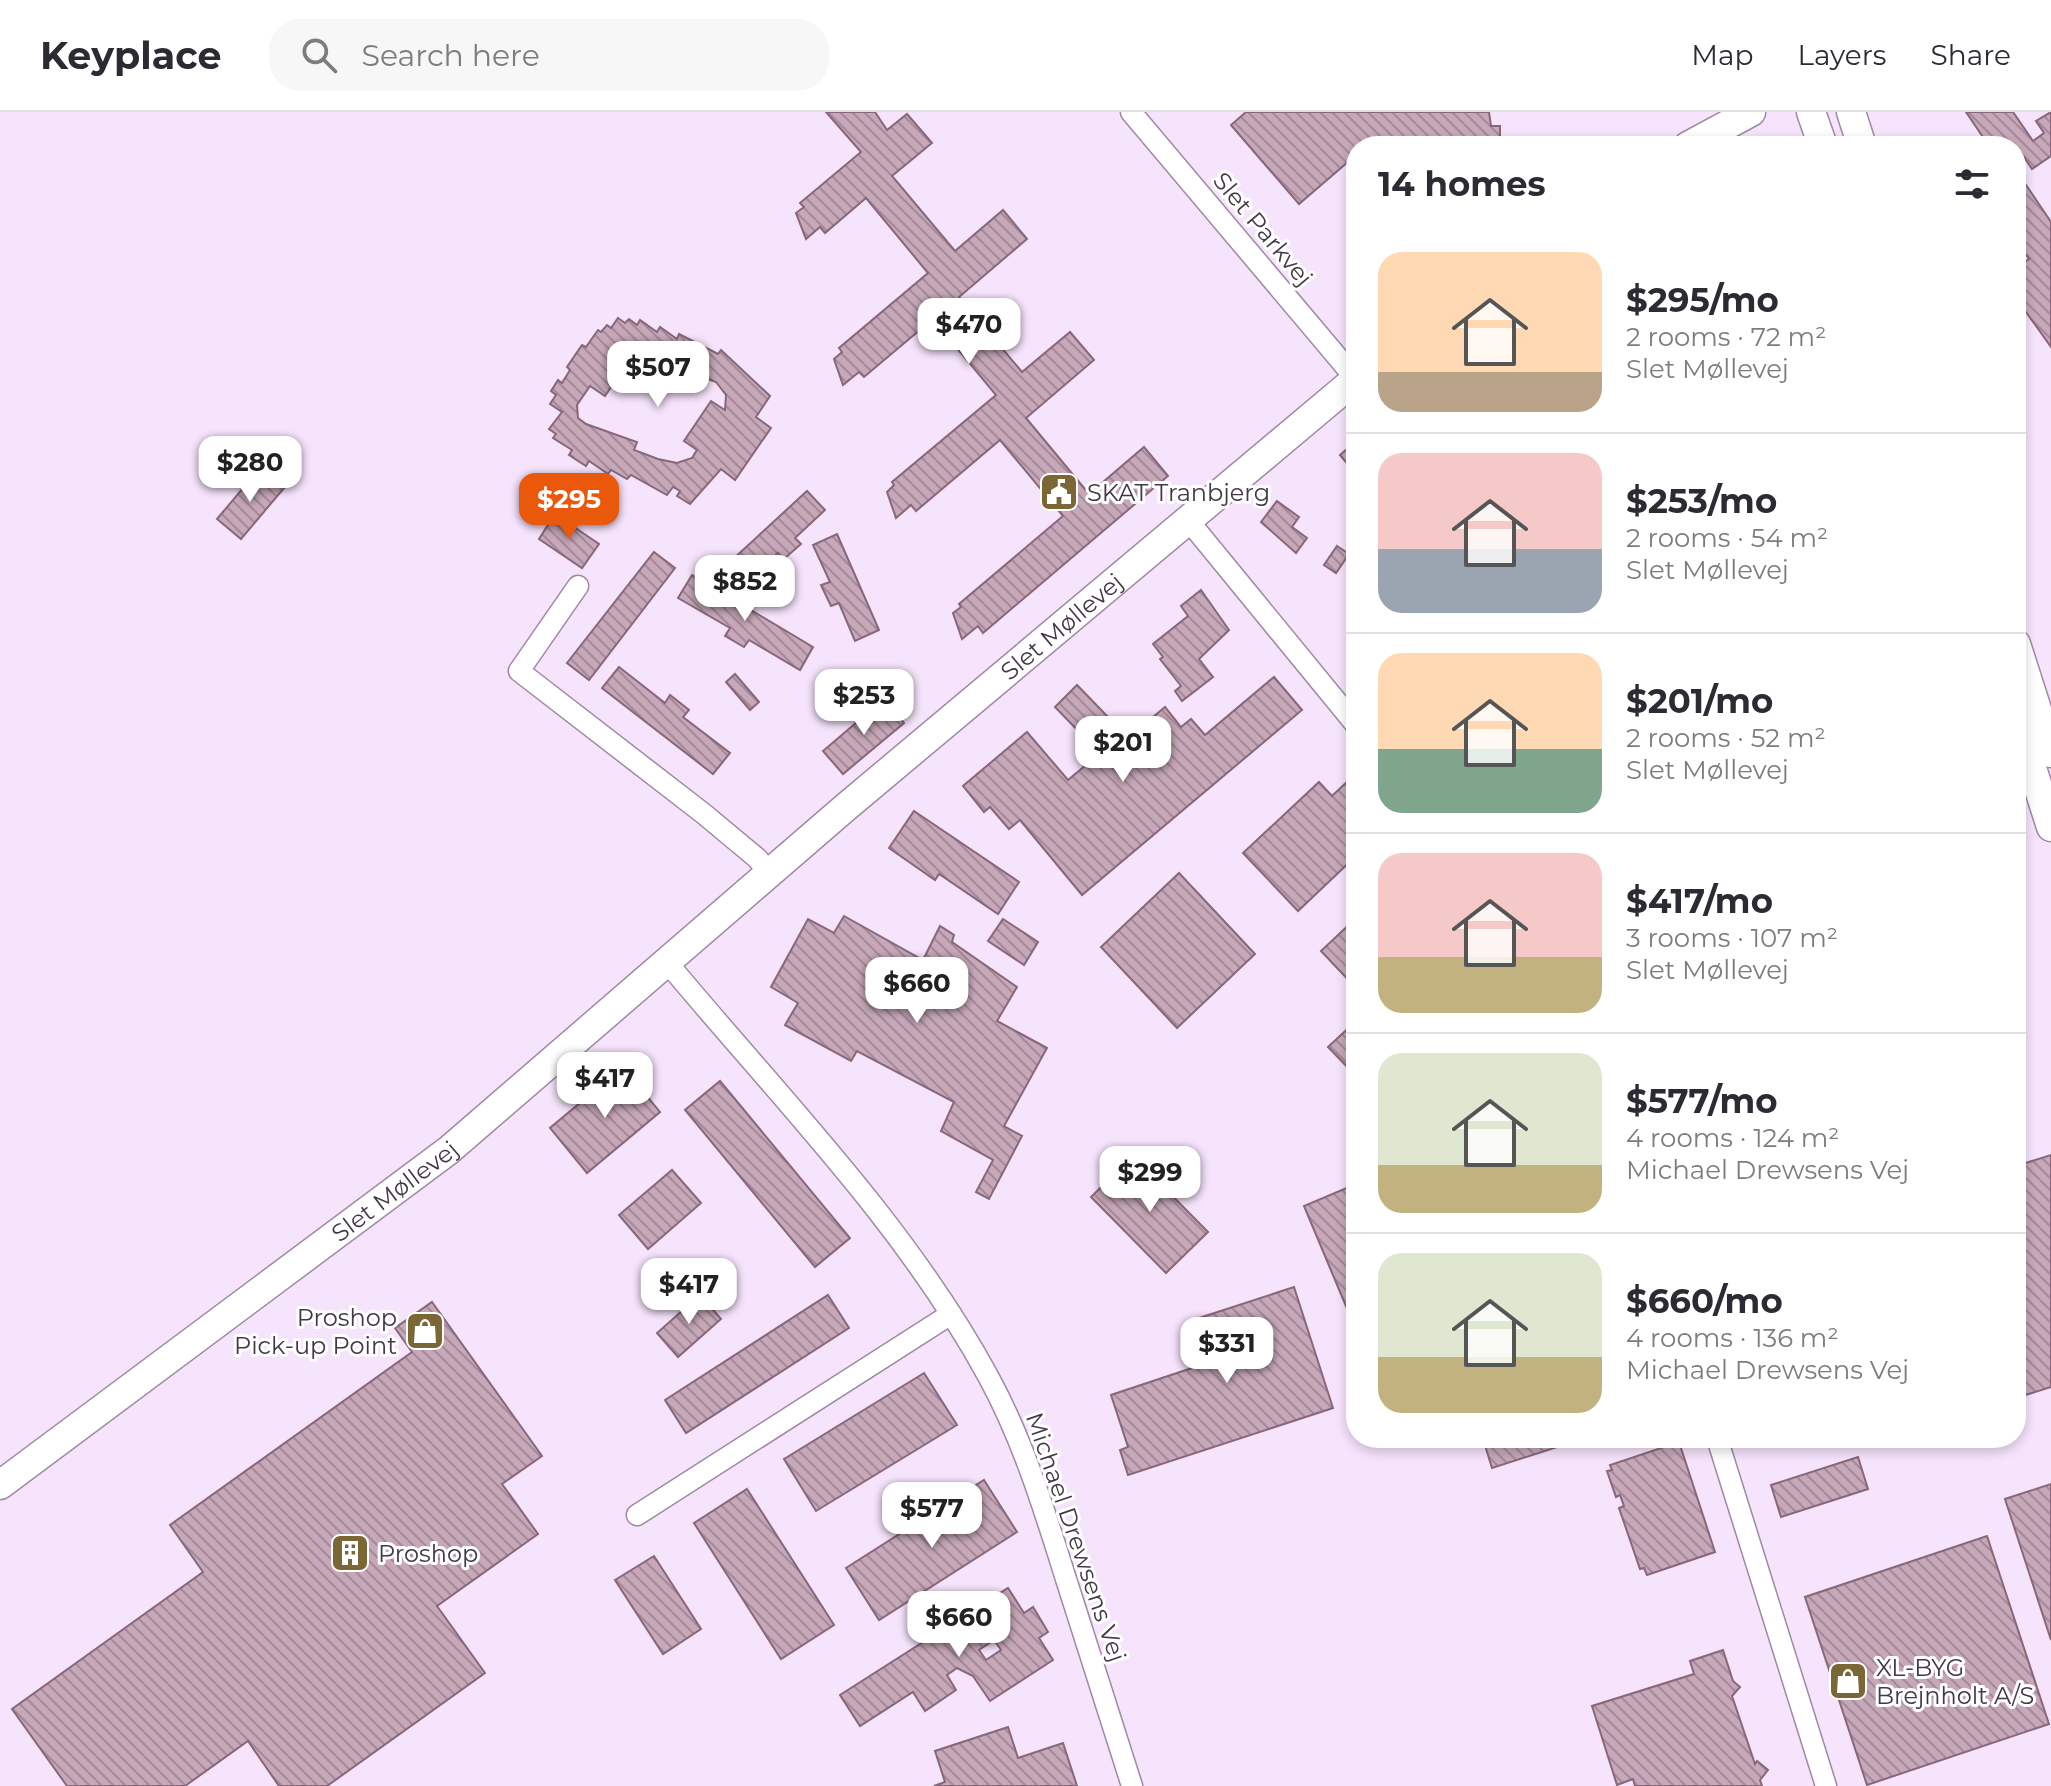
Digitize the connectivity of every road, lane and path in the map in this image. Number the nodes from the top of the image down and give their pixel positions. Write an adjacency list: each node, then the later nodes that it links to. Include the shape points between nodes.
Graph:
1 (1131, 112): 8 (street, Slet Parkvej)
2 (1751, 112): 5 (street)
3 (1811, 112): 6 (street)
4 (1851, 112): 7 (street)
5 (1707, 136)
6 (1819, 136)
7 (1859, 136)
8 (1346, 367)
9 (1346, 387): 10 (street, Slet Møllevej)
10 (1188, 520): 13 (street); 17 (street, Slet Møllevej)
11 (578, 586): 17 (street, via 519,671 704,814)
12 (2026, 675): 15 (street)
13 (1346, 713)
14 (2026, 749): 16 (street)
15 (2051, 753)
16 (2051, 827)
17 (769, 874): 18 (street, Slet Møllevej)
18 (666, 961): 19 (street, Michael Drewsens Vej, via 887,1223); 21 (street, Slet Møllevej, via 449,1150)
19 (951, 1314): 22 (street); 23 (street, Michael Drewsens Vej, via 1018,1438)
20 (1720, 1448): 24 (street)
21 (0, 1485)
22 (637, 1515)
23 (1132, 1786)
24 (1826, 1786)

